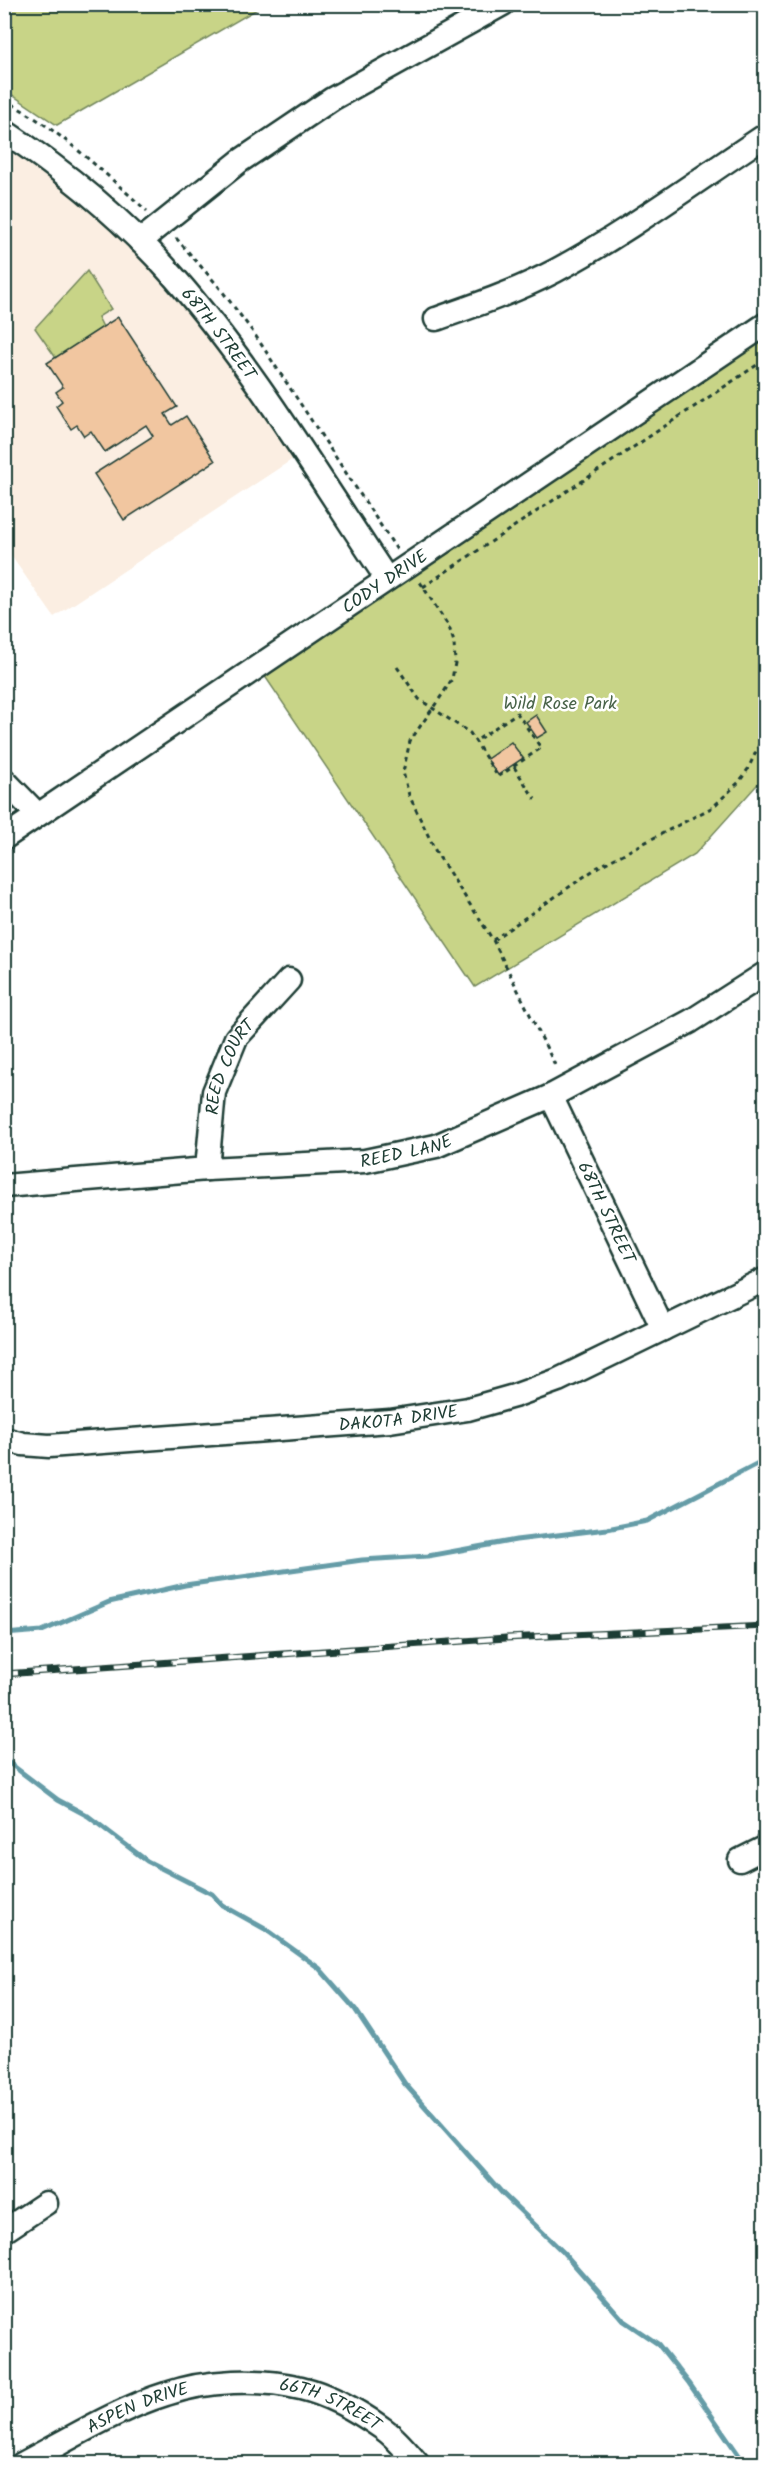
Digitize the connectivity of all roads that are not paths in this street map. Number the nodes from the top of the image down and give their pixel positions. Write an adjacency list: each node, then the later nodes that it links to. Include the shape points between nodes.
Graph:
1 (503, 4): 4 (street, via 332,99 240,161)
2 (4, 131): 4 (street, 68TH STREET, via 85,190)
3 (765, 135): 5 (street, via 554,272)
4 (140, 241): 7 (street, 68TH STREET, via 216,327)
5 (436, 319)
6 (765, 324): 7 (street, CODY DRIVE)
7 (387, 579): 9 (street, CODY DRIVE)
8 (4, 780): 9 (street)
9 (37, 814): 10 (street, CODY DRIVE)
10 (4, 838)
11 (765, 973): 13 (street, REED LANE, via 691,1021)
12 (290, 980): 14 (street, REED COURT, via 236,1038 214,1092)
13 (551, 1096): 14 (street, REED LANE, via 436,1146 365,1161); 17 (street, 68TH STREET)
14 (207, 1169): 15 (street, REED LANE)
15 (4, 1186)
16 (765, 1279): 17 (street, DAKOTA DRIVE)
17 (663, 1329): 18 (street, DAKOTA DRIVE, via 558,1380 468,1409 422,1418 49,1446)
18 (4, 1439)
19 (765, 1847): 20 (street)
20 (740, 1860)
21 (46, 2203): 22 (street)
22 (4, 2231)
23 (225, 2383): 24 (street, ASPEN DRIVE, via 165,2394); 25 (street, 66TH STREET, via 301,2388 338,2401 384,2429)
24 (22, 2463)
25 (418, 2463)

